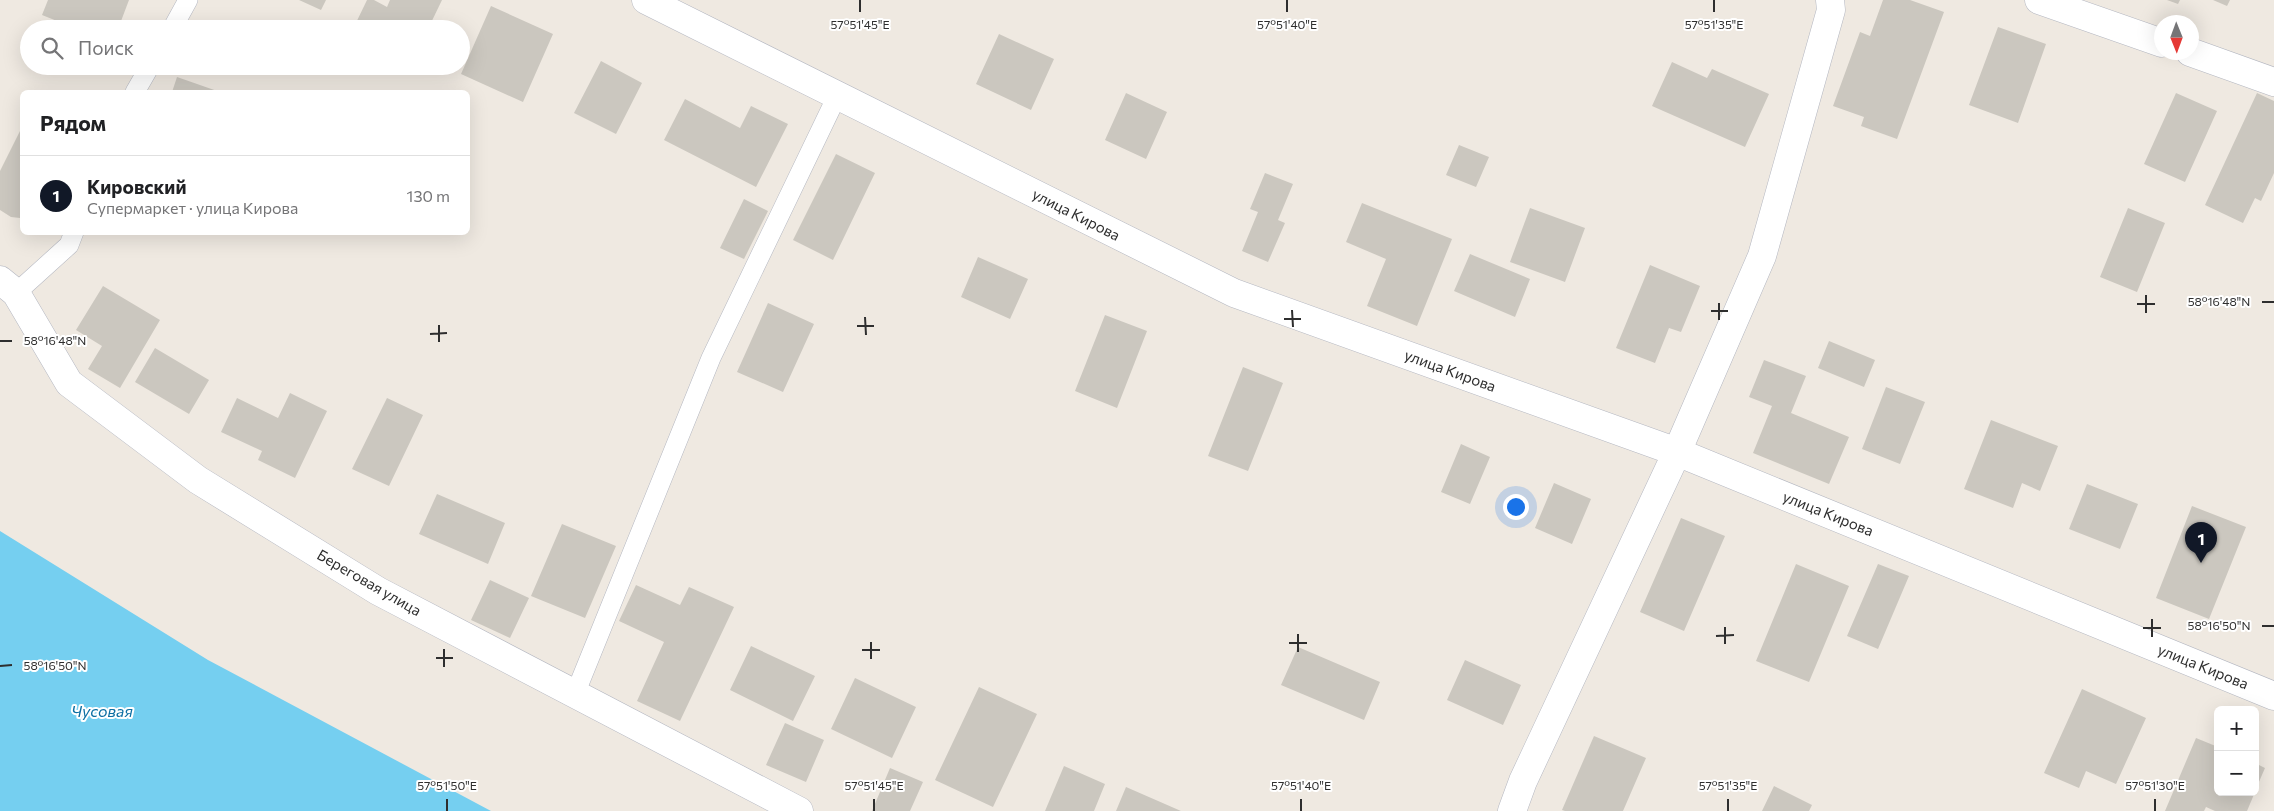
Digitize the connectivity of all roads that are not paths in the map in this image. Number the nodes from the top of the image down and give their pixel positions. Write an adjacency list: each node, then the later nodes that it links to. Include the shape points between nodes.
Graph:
1 (188, 0): 5 (lane)
2 (646, 0): 11 (street, улица Кирова)
3 (1830, 0): 14 (street, via 1831,10 1762,256)
4 (2039, 0): 6 (street)
5 (177, 20)
6 (2154, 40)
7 (2199, 55): 9 (street)
8 (145, 75): 10 (lane)
9 (2274, 82)
10 (136, 90)
11 (837, 96): 14 (street, улица Кирова, via 1234,294); 15 (lane, via 711,358)
12 (73, 235): 13 (lane, via 69,245)
13 (8, 286): 15 (street, Береговая улица, via 69,383 198,480 378,591)
14 (1677, 452): 16 (street, улица Кирова); 18 (street)
15 (575, 694): 17 (street, Береговая улица)
16 (2274, 696)
17 (799, 811)
18 (1512, 811)

